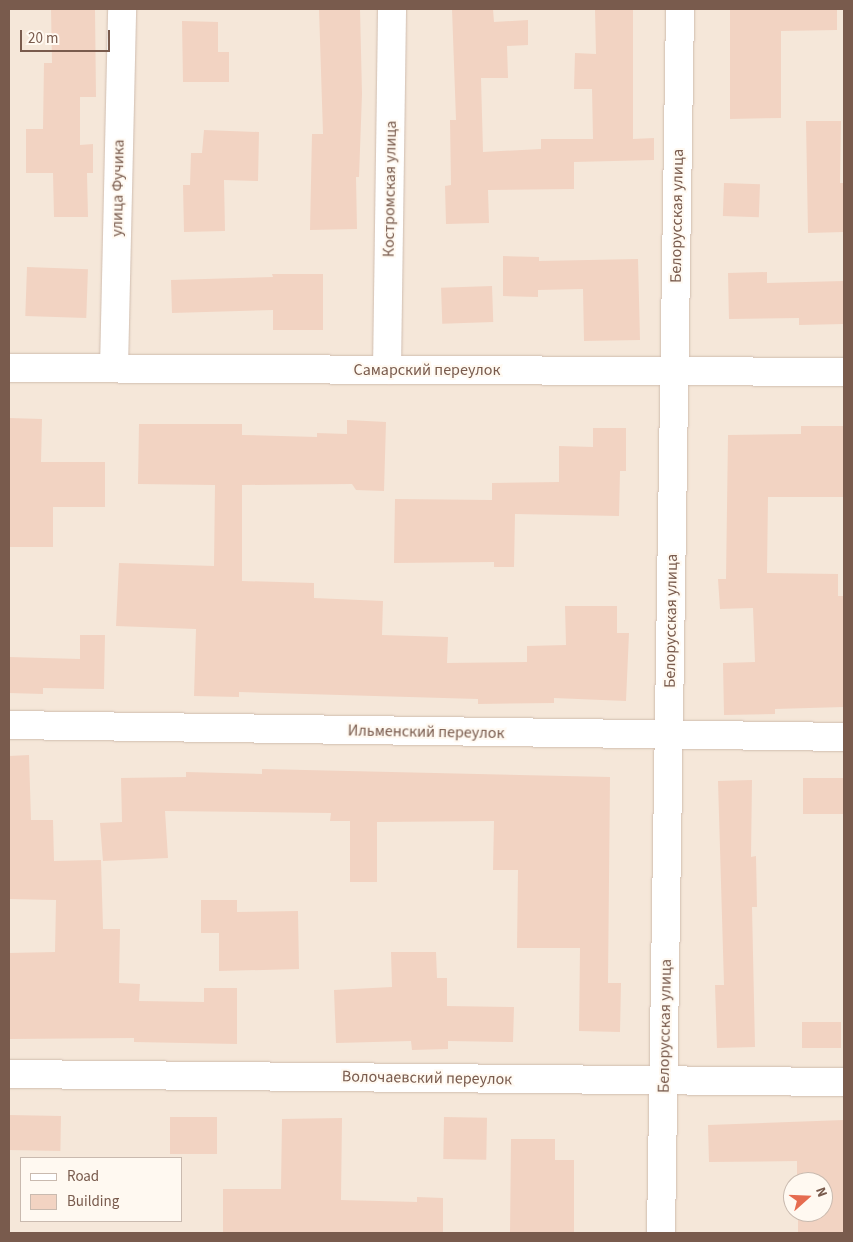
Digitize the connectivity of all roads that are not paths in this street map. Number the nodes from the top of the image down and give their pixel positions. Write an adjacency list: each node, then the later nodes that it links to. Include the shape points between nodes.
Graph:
1 (122, 9): 5 (street, улица Фучика)
2 (392, 9): 6 (street, Костромская улица)
3 (680, 9): 7 (street, Белорусская улица)
4 (9, 368): 5 (street, Самарский переулок)
5 (114, 368): 6 (street, Самарский переулок)
6 (387, 370): 7 (street, Самарский переулок)
7 (675, 370): 8 (street, Самарский переулок); 10 (street, Белорусская улица)
8 (844, 372)
9 (9, 725): 10 (street, Ильменский переулок)
10 (669, 735): 11 (street, Ильменский переулок); 13 (street, Белорусская улица)
11 (844, 737)
12 (9, 1074): 13 (street, Волочаевский переулок)
13 (664, 1081): 14 (street, Волочаевский переулок); 15 (street, Белорусская улица)
14 (844, 1082)
15 (661, 1233)

